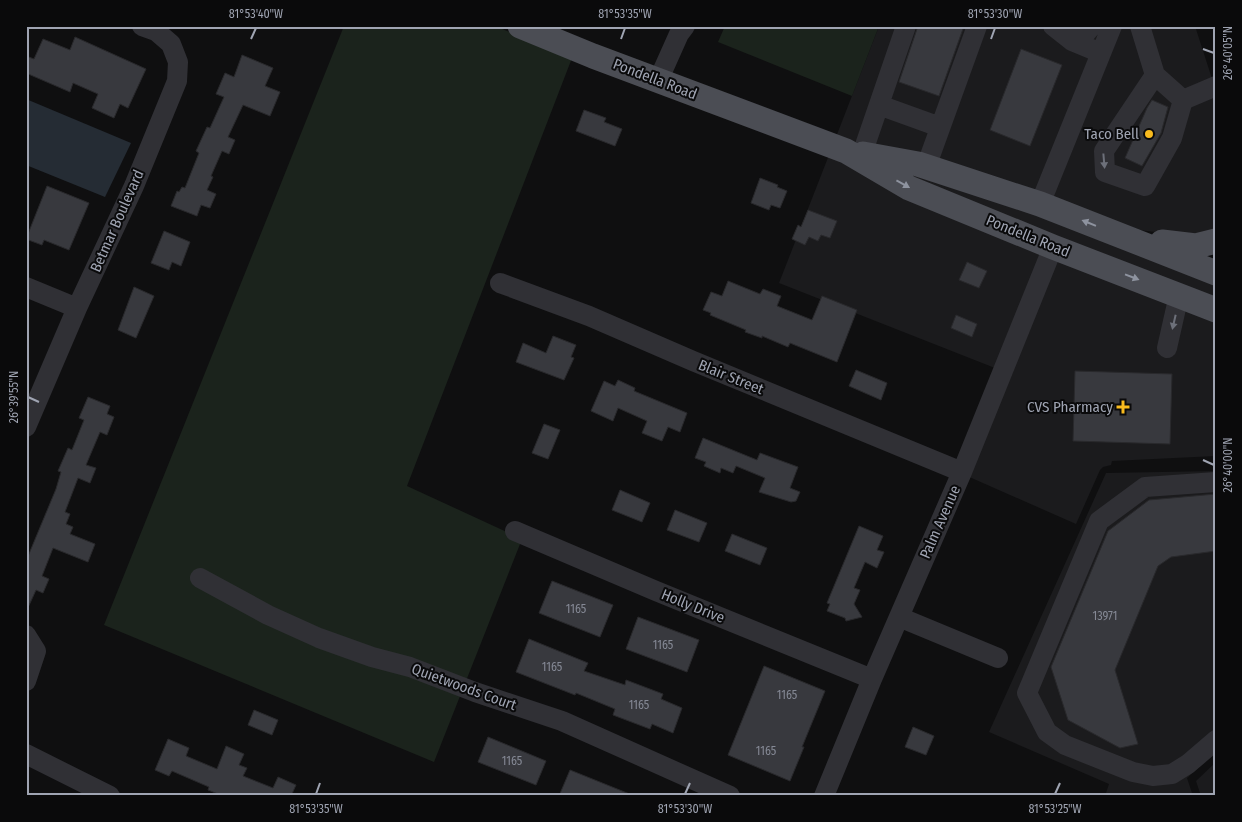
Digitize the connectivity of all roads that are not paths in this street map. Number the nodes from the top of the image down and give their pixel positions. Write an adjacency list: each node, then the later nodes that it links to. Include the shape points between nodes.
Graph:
1 (142, 26): 28 (street, Betmar Boulevard, via 171,44 178,62 177,81 134,186)
2 (520, 26): 13 (main road, Pondella Road)
3 (685, 26): 13 (street)
4 (906, 26): 16 (street)
5 (977, 26): 17 (street)
6 (1053, 26): 10 (street)
7 (1092, 26): 10 (street)
8 (1112, 26): 11 (street)
9 (1140, 26): 12 (street)
10 (1072, 41): 11 (street)
11 (1101, 53): 20 (street)
12 (1155, 75): 15 (street); 15 (street, one-way to 15, via 1104,151 1105,172 1145,186 1172,138)
13 (658, 80): 18 (main road, Pondella Road)
14 (1216, 86): 15 (street)
15 (1183, 100)
16 (879, 105): 17 (street); 18 (street)
17 (940, 127): 19 (street)
18 (854, 153): 19 (main road, Pondella Road); 23 (main road, Pondella Road, one-way to 23, via 909,188)
19 (926, 167): 20 (main road, Pondella Road)
20 (1040, 204): 21 (main road, Pondella Road, one-way to 20)
21 (1128, 238): 22 (main road, via 1196,246); 24 (main road, Pondella Road)
22 (1216, 241)
23 (1054, 247): 27 (main road, Pondella Road, one-way to 27); 32 (street, Palm Avenue)
24 (1216, 273)
25 (500, 283): 32 (street, Blair Street, via 589,316)
26 (26, 287): 28 (street)
27 (1179, 295): 29 (main road, Pondella Road); 30 (street, one-way to 30)
28 (78, 308): 31 (street, Betmar Boulevard)
29 (1216, 310)
30 (1167, 348)
31 (26, 427)
32 (962, 472): 36 (street, Palm Avenue)
33 (1216, 482): 41 (street, via 1145,487 1099,522 1027,693 1047,732 1065,745 1142,774 1172,774)
34 (515, 531): 39 (street, Holly Drive)
35 (200, 578): 44 (street, Quietwoods Court, via 319,638 562,721)
36 (899, 617): 38 (street); 39 (street, Palm Avenue)
37 (26, 635): 40 (street, via 36,652)
38 (998, 658)
39 (872, 679): 45 (street, Palm Avenue)
40 (26, 682)
41 (1216, 740)
42 (26, 754): 43 (street)
43 (110, 796)
44 (730, 796)
45 (824, 796)

